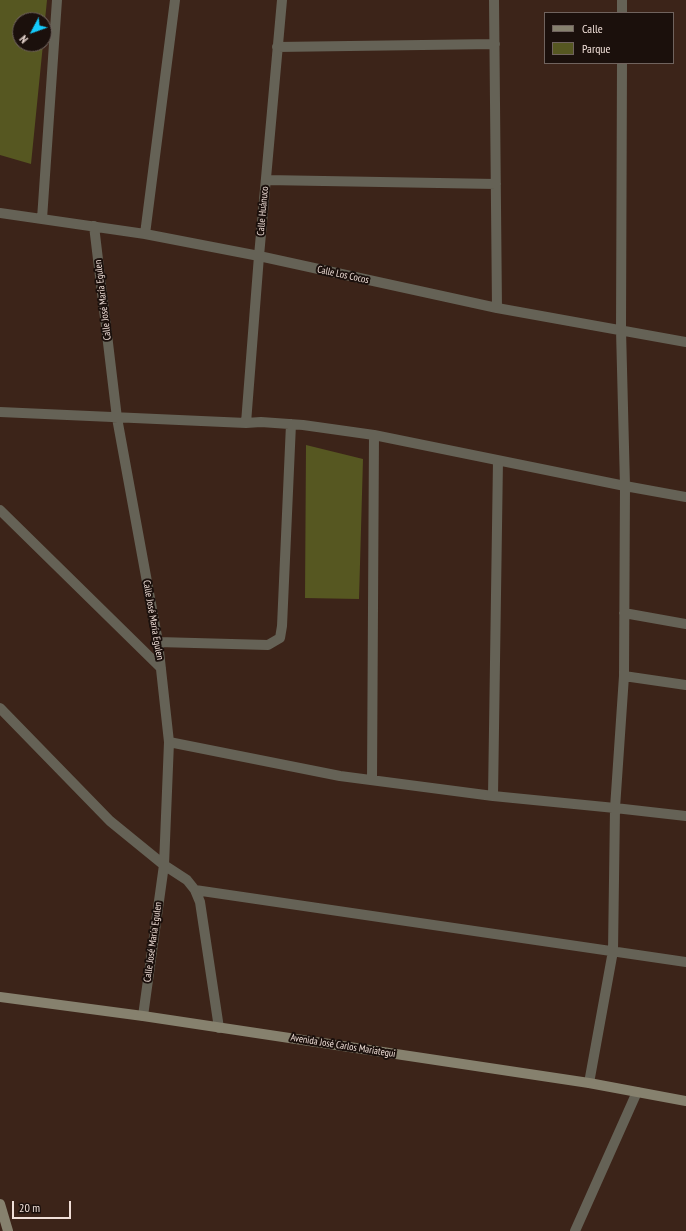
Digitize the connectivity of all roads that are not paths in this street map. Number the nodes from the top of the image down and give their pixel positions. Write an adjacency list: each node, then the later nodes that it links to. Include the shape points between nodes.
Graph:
1 (57, 0): 13 (street)
2 (175, 0): 15 (street)
3 (282, 0): 8 (street, Calle Huánuco)
4 (494, 0): 7 (street)
5 (622, 0): 6 (street)
6 (622, 12)
7 (495, 44): 8 (street); 11 (street)
8 (278, 47): 10 (street, Calle Huánuco)
9 (622, 64): 18 (street)
10 (266, 180): 11 (street); 16 (street, Calle Huánuco)
11 (496, 184): 17 (street)
12 (0, 213): 13 (street, Calle Los Cocos)
13 (42, 219): 14 (street, Calle Los Cocos)
14 (94, 226): 15 (street, Calle Los Cocos); 21 (street, Calle José María Egulen)
15 (145, 234): 16 (street, Calle Los Cocos)
16 (259, 256): 17 (street, Calle Los Cocos); 22 (street, Calle Huánuco)
17 (497, 308): 18 (street, Calle Los Cocos)
18 (621, 330): 19 (street, Calle Los Cocos); 26 (street)
19 (686, 342)
20 (0, 412): 21 (street)
21 (117, 418): 22 (street); 31 (street, Calle José María Egulen)
22 (246, 423): 23 (street)
23 (291, 424): 24 (street); 31 (street, via 280,638 268,645)
24 (374, 434): 25 (street); 37 (street)
25 (498, 460): 26 (street); 38 (street)
26 (626, 486): 27 (street); 29 (street)
27 (686, 497)
28 (0, 510): 32 (street)
29 (624, 613): 30 (street); 33 (street)
30 (686, 624)
31 (158, 642): 32 (street, Calle José María Egulen)
32 (161, 668): 36 (street, Calle José María Egulen)
33 (624, 676): 34 (street); 39 (street)
34 (686, 684)
35 (0, 708): 41 (street, via 110,822)
36 (169, 742): 37 (street); 41 (street, Calle José María Egulen)
37 (372, 780): 38 (street)
38 (493, 796): 39 (street)
39 (616, 808): 40 (street); 43 (street)
40 (686, 816)
41 (164, 865): 42 (street, via 187,880); 46 (street, Calle José María Egulen)
42 (194, 890): 43 (street); 47 (street, via 200,902)
43 (613, 951): 44 (street); 48 (street)
44 (686, 962)
45 (0, 997): 46 (street, Avenida José Carlos Mariategui)
46 (143, 1016): 47 (street, Avenida José Carlos Mariategui)
47 (219, 1028): 48 (street, Avenida José Carlos Mariategui)
48 (589, 1083): 49 (street, Avenida José Carlos Mariategui)
49 (637, 1092): 50 (street, Avenida José Carlos Mariategui); 53 (street)
50 (686, 1101)
51 (0, 1204): 52 (street)
52 (8, 1231)
53 (575, 1231)

